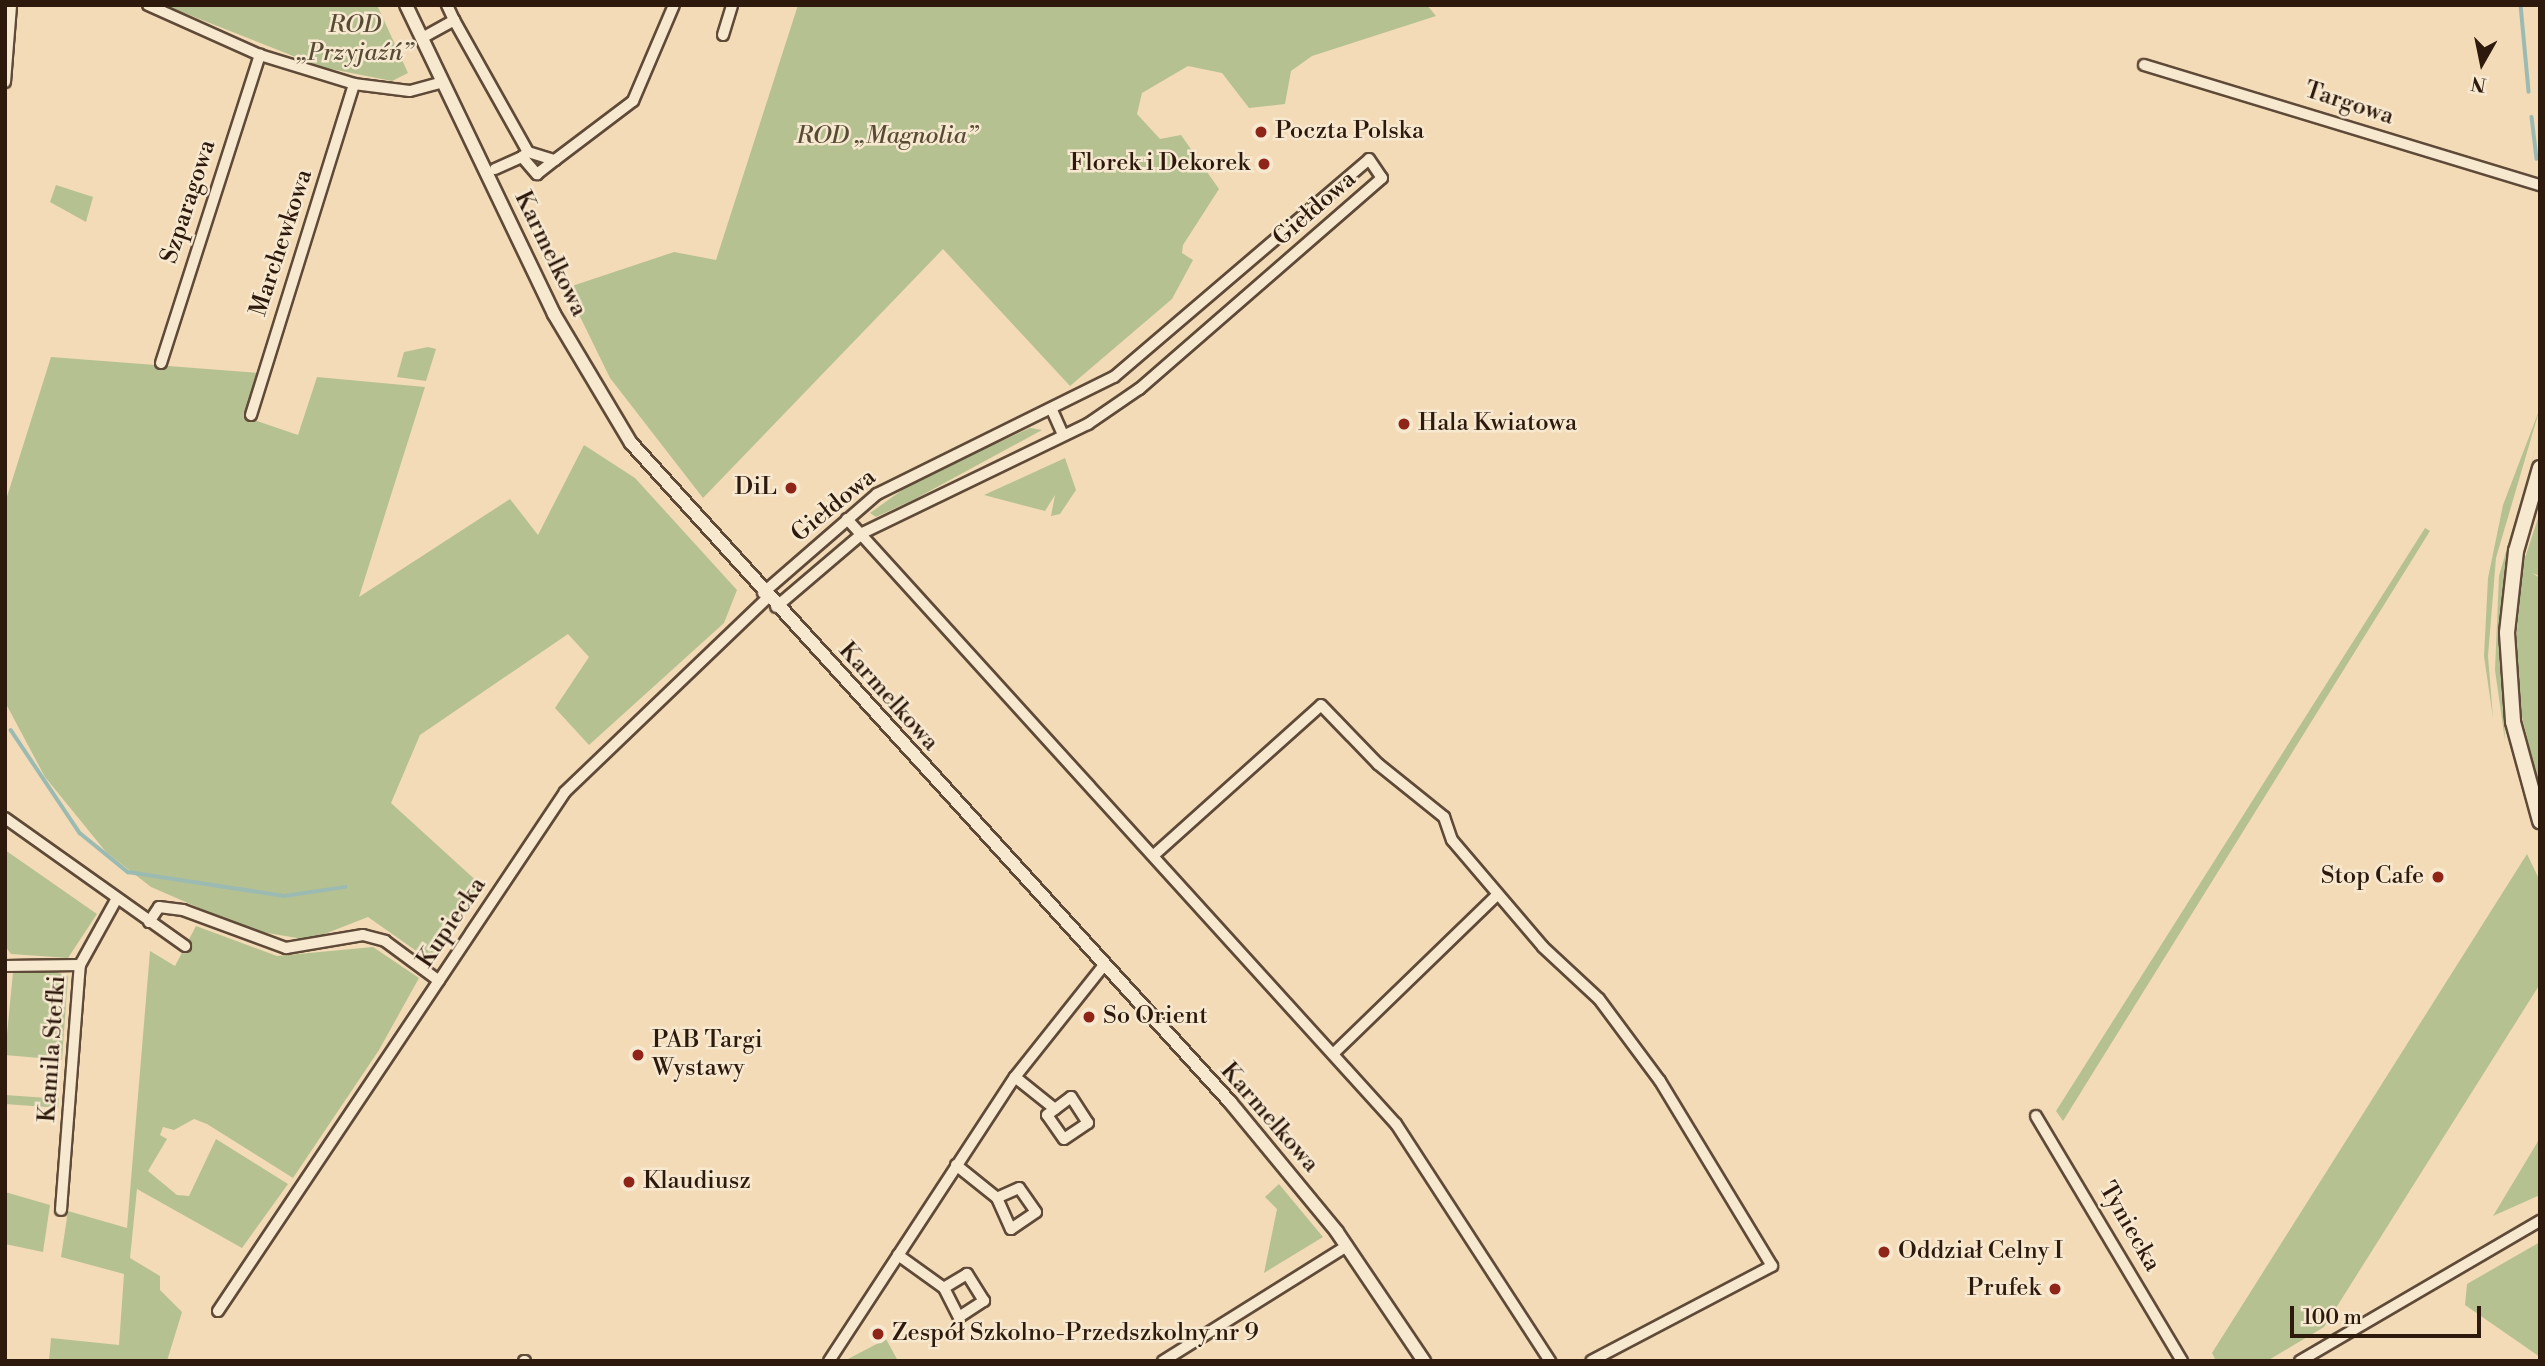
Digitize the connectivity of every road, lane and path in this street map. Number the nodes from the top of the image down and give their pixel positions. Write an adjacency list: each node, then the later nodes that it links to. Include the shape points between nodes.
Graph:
1 (11, 5): 12 (street)
2 (148, 5): 10 (street)
3 (406, 5): 9 (street, Karmelkowa)
4 (447, 5): 7 (street)
5 (674, 5): 16 (street, via 633,101)
6 (732, 5): 8 (street)
7 (454, 20): 9 (street); 15 (street)
8 (723, 35)
9 (422, 38): 13 (street, Karmelkowa)
10 (260, 55): 14 (street); 23 (street, Szparagowa)
11 (2144, 65): 18 (street, Targowa)
12 (5, 82)
13 (443, 82): 14 (street, via 410,91); 30 (street, Karmelkowa, via 609,413)
14 (354, 84): 25 (street, Marchewkowa)
15 (525, 155): 16 (street); 16 (street, via 537,174); 17 (street)
16 (555, 160)
17 (495, 169)
18 (2540, 185)
19 (1256, 256): 20 (street); 20 (street, Giełdowa, via 1369,159 1382,178); 21 (street, Giełdowa)
20 (1271, 274): 22 (street, Giełdowa)
21 (1217, 290): 22 (street); 24 (street, Giełdowa, via 1114,377)
22 (1232, 309): 26 (street, Giełdowa, via 1139,389)
23 (162, 363)
24 (1052, 410): 26 (street); 28 (street, Giełdowa, via 906,477)
25 (251, 415)
26 (1063, 435): 29 (street, Giełdowa)
27 (2540, 468): 32 (main road, via 2515,551 2507,633 2513,722)
28 (847, 519): 29 (street); 30 (street, Giełdowa)
29 (863, 533): 30 (street, Giełdowa); 33 (street)
30 (769, 599): 39 (street, Karmelkowa); 41 (street, Kupiecka, via 565,792)
31 (5, 818): 35 (street)
32 (2540, 821)
33 (1154, 855): 34 (street, via 1321,705 1378,764 1416,796 1424,796); 42 (street)
34 (1497, 895): 42 (street); 58 (street, via 1599,999 1653,1070 1772,1266)
35 (116, 900): 36 (street); 38 (street, Kamila Stefki)
36 (149, 922): 37 (street); 41 (street, via 159,907 183,910 286,948 363,935 385,941)
37 (185, 946)
38 (80, 965): 40 (street); 48 (street, Kamila Stefki)
39 (1104, 965): 43 (street); 50 (street, Karmelkowa, via 1275,1155)
40 (5, 966)
41 (439, 981): 53 (street, Kupiecka)
42 (1334, 1053): 57 (street, via 1440,1184)
43 (1015, 1077): 44 (street); 46 (street)
44 (1055, 1109)
45 (2036, 1116): 59 (street, Tyniecka)
46 (956, 1165): 47 (street); 51 (street)
47 (997, 1198)
48 (61, 1209)
49 (2540, 1222): 60 (street)
50 (1347, 1246): 55 (street); 56 (street, Karmelkowa)
51 (898, 1255): 52 (street); 54 (street)
52 (944, 1288)
53 (218, 1311)
54 (830, 1361)
55 (1163, 1361)
56 (1424, 1361)
57 (1550, 1361)
58 (1591, 1361)
59 (2182, 1361)
60 (2301, 1361)

